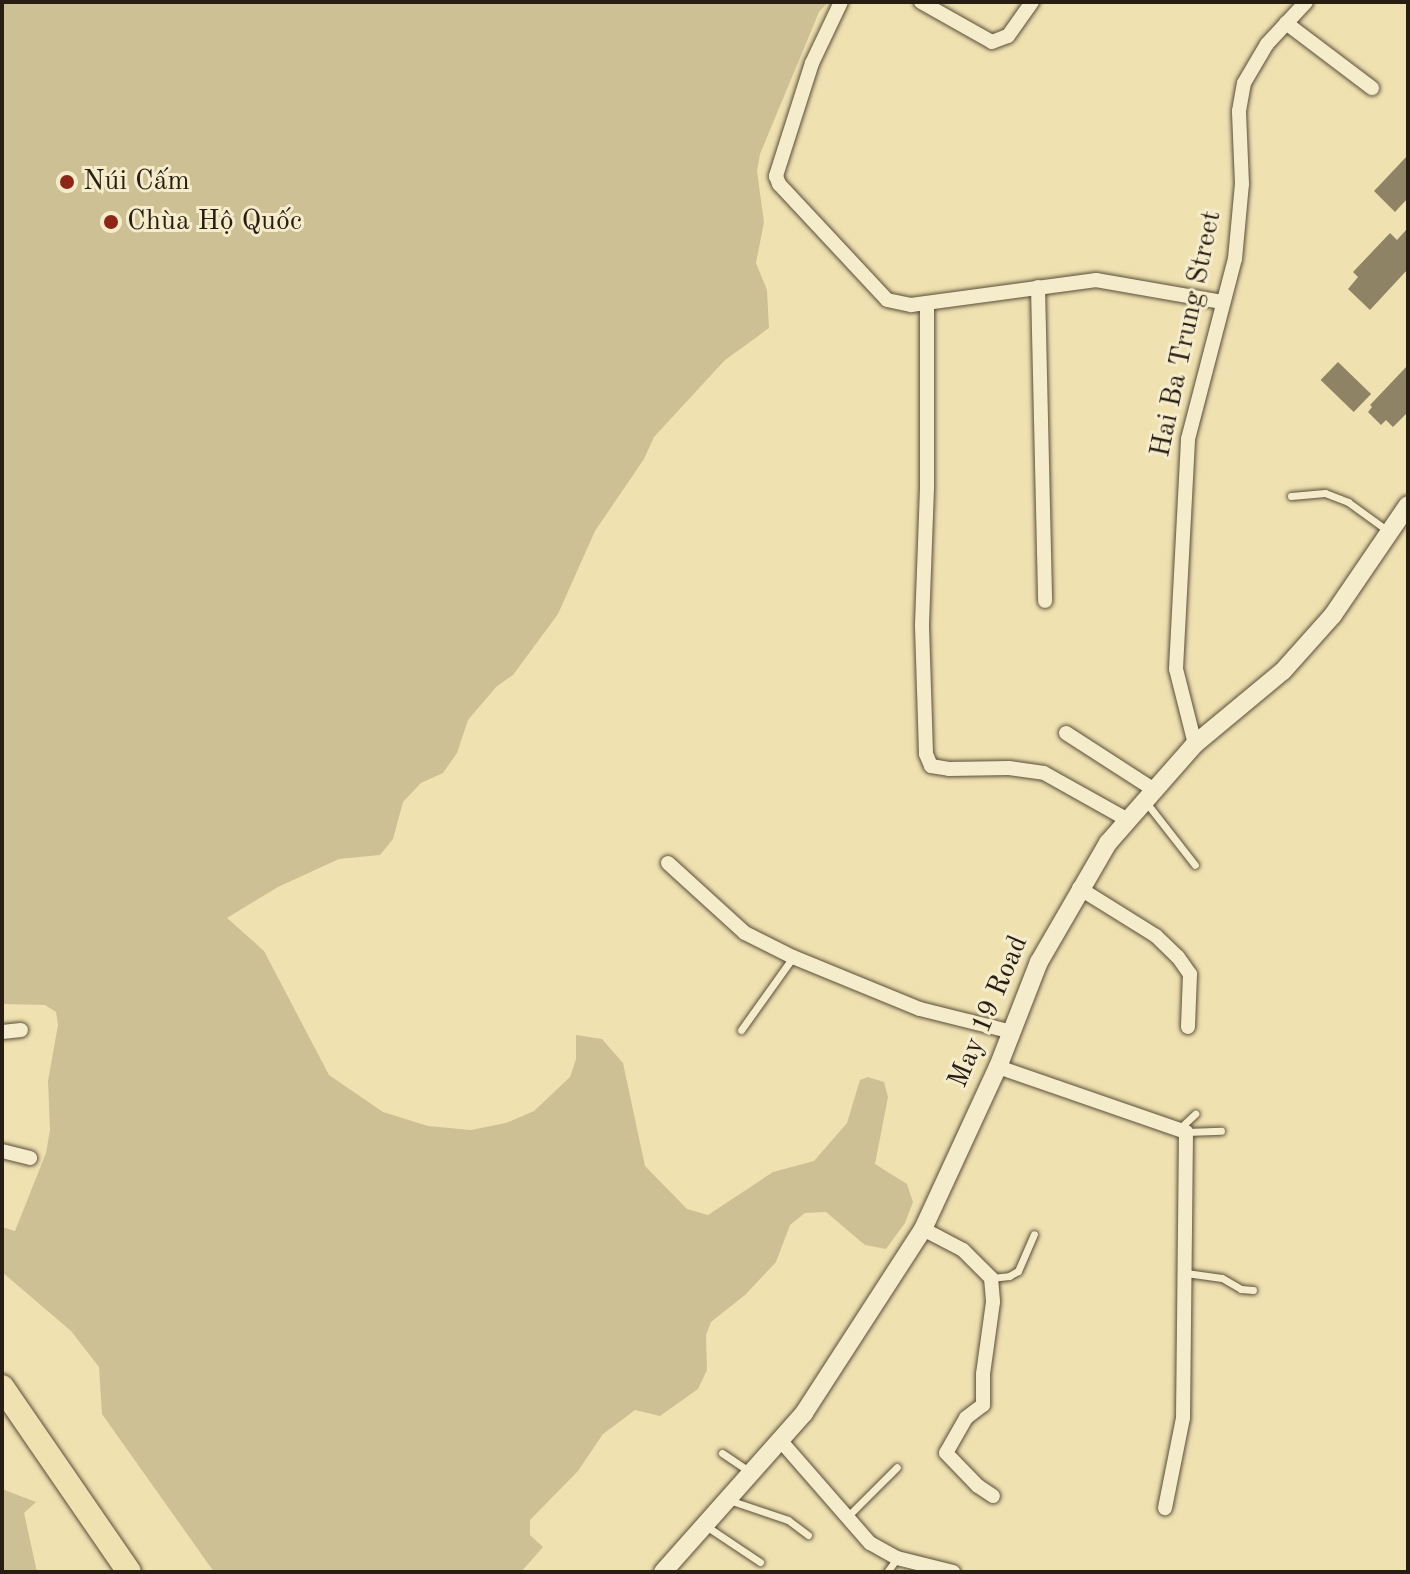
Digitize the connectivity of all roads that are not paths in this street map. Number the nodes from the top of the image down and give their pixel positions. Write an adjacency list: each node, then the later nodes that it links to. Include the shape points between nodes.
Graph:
1 (841, 2): 9 (street, via 812,63 776,176 887,300)
2 (921, 2): 3 (street, via 992,42 1008,36)
3 (1032, 2)
4 (1306, 2): 5 (street, Hai Ba Trung Street)
5 (1286, 23): 6 (street); 8 (street, Hai Ba Trung Street, via 1244,83 1239,111 1241,207 1235,259)
6 (1372, 88)
7 (1038, 287): 8 (street, via 1096,280); 9 (street); 13 (street)
8 (1222, 302): 15 (street, Hai Ba Trung Street, via 1185,458 1176,669)
9 (927, 303): 17 (street, via 922,626 926,754 931,766 949,769 1044,773)
10 (1291, 496): 12 (lane, via 1325,493 1348,502)
11 (1408, 505): 12 (street, May 19 Road)
12 (1388, 531): 15 (street, May 19 Road, via 1333,615 1283,671)
13 (1045, 601)
14 (1066, 733): 16 (street)
15 (1195, 744): 16 (street, May 19 Road)
16 (1149, 794): 17 (street, May 19 Road); 19 (lane)
17 (1128, 820): 20 (street, May 19 Road)
18 (668, 863): 21 (street, via 745,933)
19 (1195, 865)
20 (1079, 888): 22 (street, via 1156,936 1178,957 1190,974); 26 (street, May 19 Road, via 1039,962)
21 (793, 957): 24 (lane); 26 (street, via 920,1009)
22 (1188, 1027)
23 (21, 1030): 25 (street)
24 (741, 1030)
25 (2, 1032)
26 (1012, 1032): 27 (street, May 19 Road)
27 (998, 1067): 29 (street); 33 (street, May 19 Road)
28 (1195, 1114): 29 (lane)
29 (1183, 1130): 30 (lane); 35 (street)
30 (1221, 1131)
31 (2, 1151): 32 (street)
32 (30, 1158)
33 (923, 1229): 36 (street, via 963,1250); 39 (street, May 19 Road, via 804,1413)
34 (1034, 1234): 36 (lane, via 1018,1271)
35 (1186, 1273): 37 (lane, via 1222,1278); 45 (street, via 1183,1418)
36 (991, 1278): 43 (street, via 983,1405 966,1418 946,1453)
37 (1253, 1290)
38 (2, 1387): 51 (main road)
39 (780, 1440): 42 (street, May 19 Road); 46 (street)
40 (722, 1453): 42 (lane)
41 (897, 1467): 46 (lane)
42 (752, 1474): 44 (street, May 19 Road)
43 (993, 1496)
44 (729, 1500): 47 (street, May 19 Road); 48 (lane, via 788,1520)
45 (1165, 1508)
46 (848, 1516): 49 (street, via 870,1543)
47 (706, 1526): 50 (lane); 52 (street, May 19 Road)
48 (808, 1535)
49 (897, 1558): 53 (lane); 54 (street)
50 (760, 1562)
51 (129, 1572)
52 (663, 1572)
53 (887, 1572)
54 (953, 1572)

